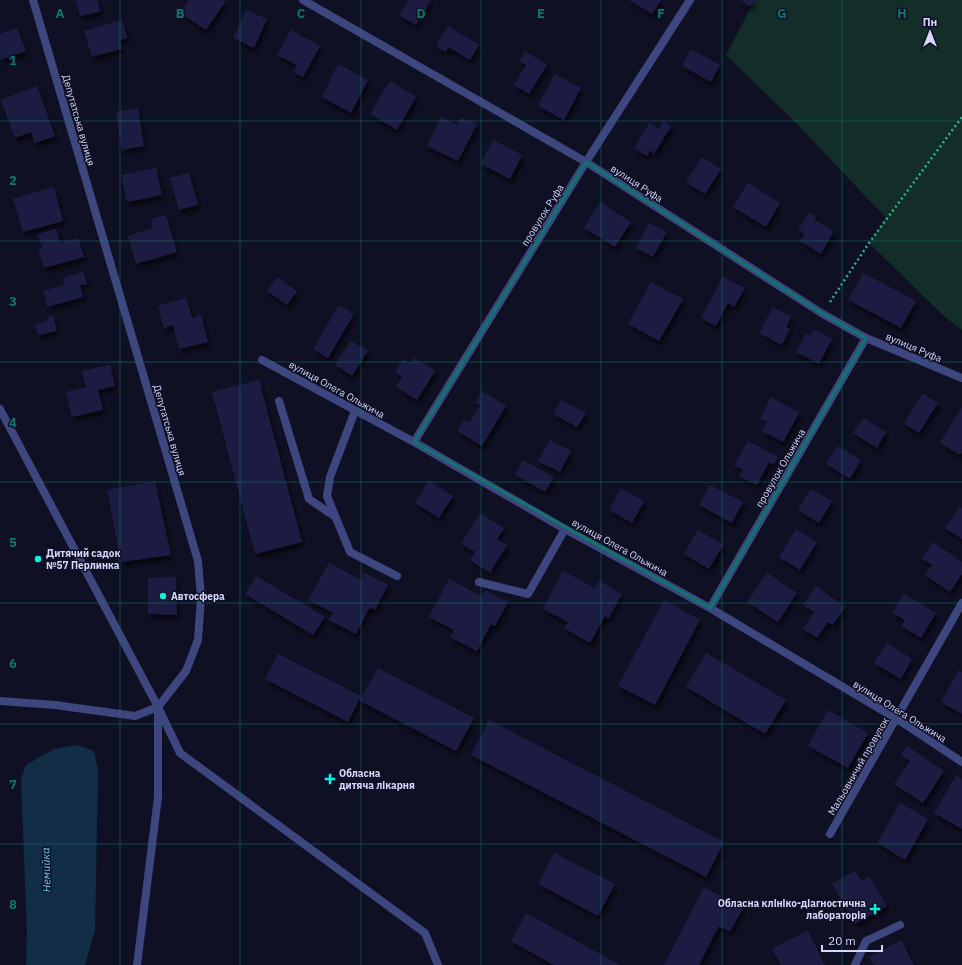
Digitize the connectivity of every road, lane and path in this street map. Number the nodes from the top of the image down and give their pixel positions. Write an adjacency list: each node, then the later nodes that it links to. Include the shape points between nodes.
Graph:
1 (33, 0): 21 (street, Депутатська вулиця, via 198,561 198,640 186,671)
2 (303, 0): 5 (street, вулиця Руфа)
3 (690, 0): 5 (street, провулок Руфа)
4 (962, 117): 6 (path, via 869,243)
5 (586, 162): 6 (street, вулиця Руфа); 13 (street, провулок Руфа)
6 (823, 314): 7 (street, вулиця Руфа)
7 (866, 338): 9 (street, вулиця Руфа); 19 (street, провулок Ольжича)
8 (262, 360): 12 (street, вулиця Олега Ольжича)
9 (962, 378)
10 (280, 401): 14 (street, via 309,499)
11 (0, 409): 21 (street)
12 (355, 411): 13 (street, вулиця Олега Ольжича); 14 (street, via 330,478 327,496)
13 (414, 442): 15 (street, вулиця Олега Ольжича)
14 (334, 516): 16 (street, via 350,552)
15 (565, 529): 17 (street, via 528,594); 19 (street, вулиця Олега Ольжича)
16 (397, 576)
17 (479, 582)
18 (962, 603): 22 (street, Мальовничий провулок)
19 (710, 608): 22 (street, вулиця Олега Ольжича)
20 (0, 701): 21 (street, via 55,705 135,716)
21 (158, 707): 26 (street, via 158,797); 27 (street, via 180,753 425,933)
22 (897, 719): 23 (street, вулиця Олега Ольжича); 24 (street, Мальовничий провулок)
23 (962, 762)
24 (830, 834)
25 (900, 926): 28 (street, via 866,941)
26 (137, 965)
27 (438, 965)
28 (855, 965)

